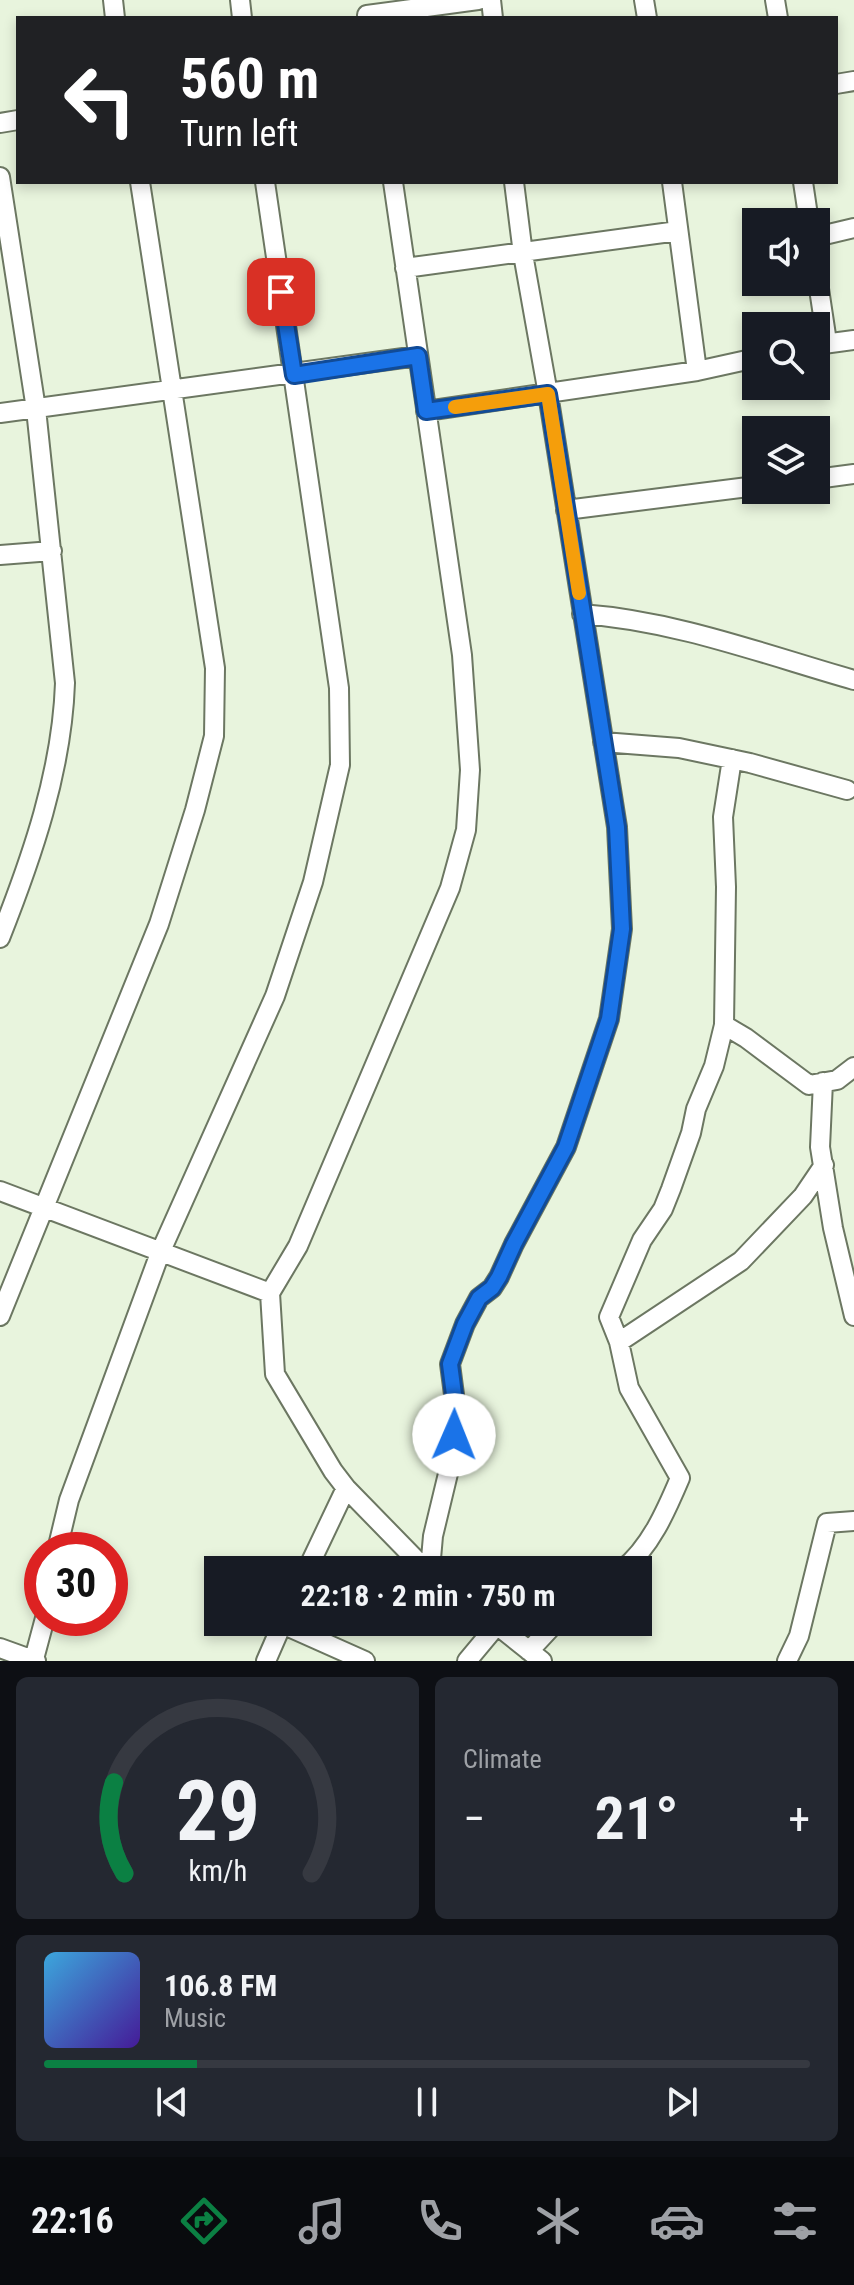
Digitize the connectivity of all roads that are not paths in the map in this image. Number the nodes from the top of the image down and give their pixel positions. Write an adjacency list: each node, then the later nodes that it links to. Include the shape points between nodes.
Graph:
1 (478, 0): 2 (street)
2 (366, 11)
3 (0, 177): 16 (street)
4 (140, 184): 23 (street)
5 (265, 184): 22 (street)
6 (393, 184): 15 (street)
7 (514, 184): 14 (street)
8 (672, 184): 12 (street)
9 (803, 184): 10 (street)
10 (807, 208)
11 (854, 228): 13 (street)
12 (678, 231): 14 (street); 21 (street)
13 (830, 234)
14 (523, 254): 15 (street); 24 (street)
15 (405, 268): 19 (street)
16 (7, 271): 25 (street)
17 (854, 340): 18 (street)
18 (830, 342)
19 (418, 356): 22 (street); 26 (street)
20 (742, 361): 21 (street)
21 (697, 371): 24 (street)
22 (294, 375): 23 (street); 46 (street, via 339,688 340,765 313,882 275,996)
23 (172, 391): 25 (street); 45 (street, via 215,668 214,736 159,924)
24 (548, 394): 26 (street); 31 (street)
25 (36, 409): 27 (street); 32 (street)
26 (426, 411): 47 (street, via 462,655 470,770 466,830 450,888 298,1246)
27 (0, 413)
28 (854, 474): 29 (street)
29 (830, 477)
30 (742, 488): 31 (street)
31 (566, 510): 34 (street)
32 (52, 551): 33 (street); 39 (street, via 64,718 41,824)
33 (0, 555)
34 (582, 614): 35 (street, via 666,625); 36 (street)
35 (854, 680)
36 (603, 742): 37 (street); 56 (street, via 617,827 622,929 609,1019 557,1168 499,1277 479,1298 450,1364 456,1410 452,1457)
37 (732, 759): 38 (street); 40 (street, via 723,817)
38 (847, 790)
39 (0, 938)
40 (724, 1025): 42 (street, via 809,1085); 50 (street, via 671,1189 609,1317)
41 (854, 1067): 42 (street, via 837,1080)
42 (823, 1082): 43 (street)
43 (824, 1165): 49 (street); 50 (street, via 803,1196 741,1261)
44 (0, 1191): 45 (street)
45 (43, 1207): 46 (street); 48 (street)
46 (160, 1253): 47 (street); 53 (street)
47 (270, 1293): 51 (street, via 275,1374)
48 (0, 1316)
49 (854, 1316)
50 (619, 1342): 57 (street, via 629,1388 680,1478 664,1516)
51 (346, 1488): 54 (street); 55 (street)
52 (854, 1521): 70 (street, via 827,1523 799,1636)
53 (61, 1532)
54 (314, 1556)
55 (414, 1556)
56 (430, 1556)
57 (635, 1556)
58 (41, 1636): 66 (street)
59 (277, 1636): 67 (street)
60 (310, 1636): 68 (street)
61 (486, 1636): 69 (street)
62 (510, 1636): 65 (street)
63 (547, 1636): 65 (street)
64 (0, 1648): 66 (street)
65 (535, 1656)
66 (35, 1660)
67 (266, 1661)
68 (365, 1661)
69 (467, 1661)
70 (787, 1661)

